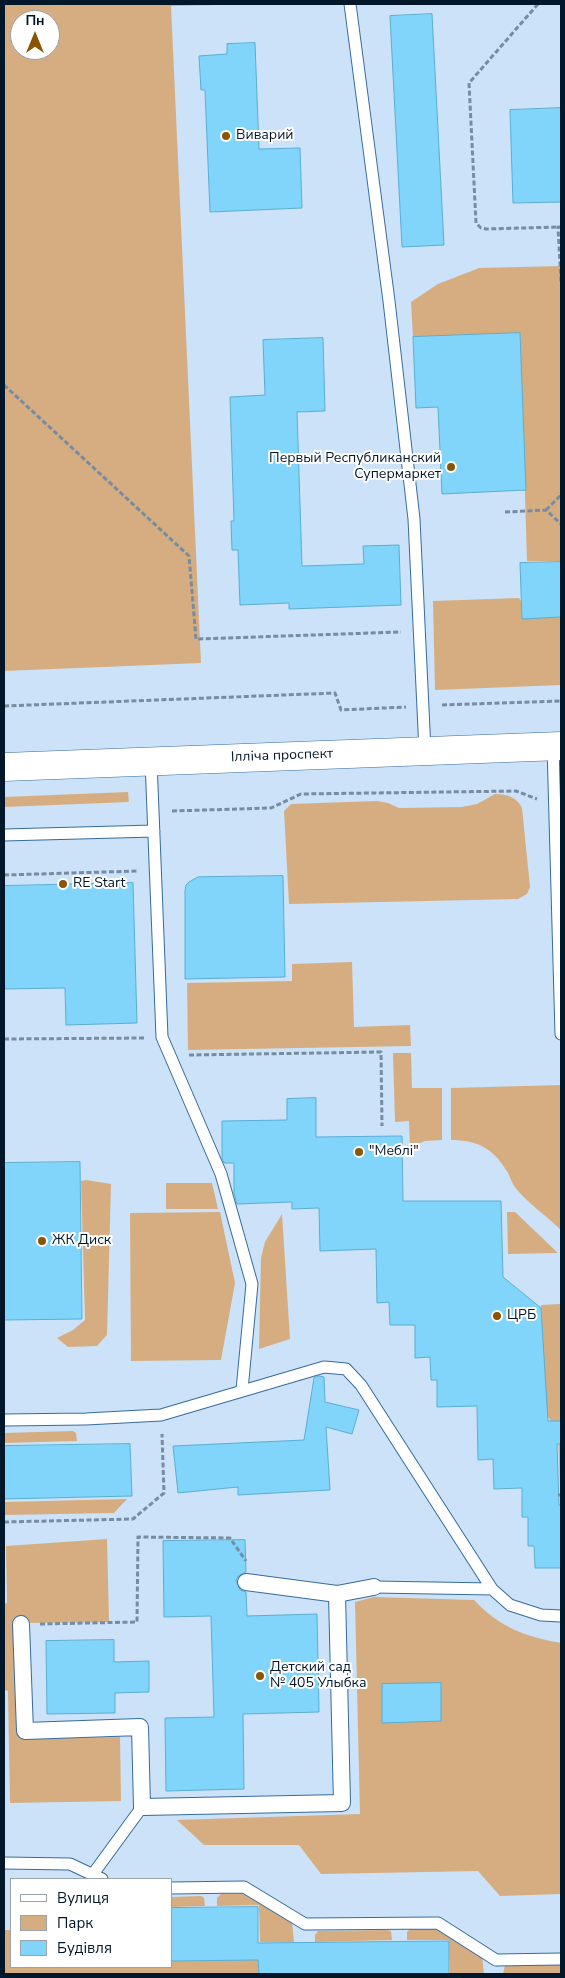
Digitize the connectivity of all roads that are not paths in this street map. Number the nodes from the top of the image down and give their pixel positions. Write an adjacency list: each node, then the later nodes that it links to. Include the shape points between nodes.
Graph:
1 (350, 4): 3 (lane, via 414,519)
2 (557, 746): 3 (main road, Ілліча проспект); 8 (lane, via 555,805)
3 (425, 751): 4 (main road, Ілліча проспект)
4 (151, 761): 5 (main road, Ілліча проспект); 6 (lane)
5 (4, 767)
6 (154, 831): 7 (lane); 9 (lane, via 162,1037 221,1174 252,1284)
7 (4, 835)
8 (561, 1034)
9 (242, 1390): 10 (lane, via 161,1415); 13 (lane, via 324,1367 346,1369 361,1385)
10 (4, 1420)
11 (246, 1582): 14 (street)
12 (374, 1587): 13 (lane); 14 (street)
13 (492, 1589): 15 (lane, via 510,1605 542,1615)
14 (336, 1594): 17 (street, via 342,1802)
15 (561, 1616)
16 (20, 1624): 17 (street, via 26,1731 140,1727)
17 (142, 1807): 19 (lane)
18 (4, 1862): 19 (lane, via 70,1864)
19 (97, 1876)
20 (172, 1888): 21 (lane, via 244,1888 305,1924 438,1923 496,1960)
21 (561, 1959)

